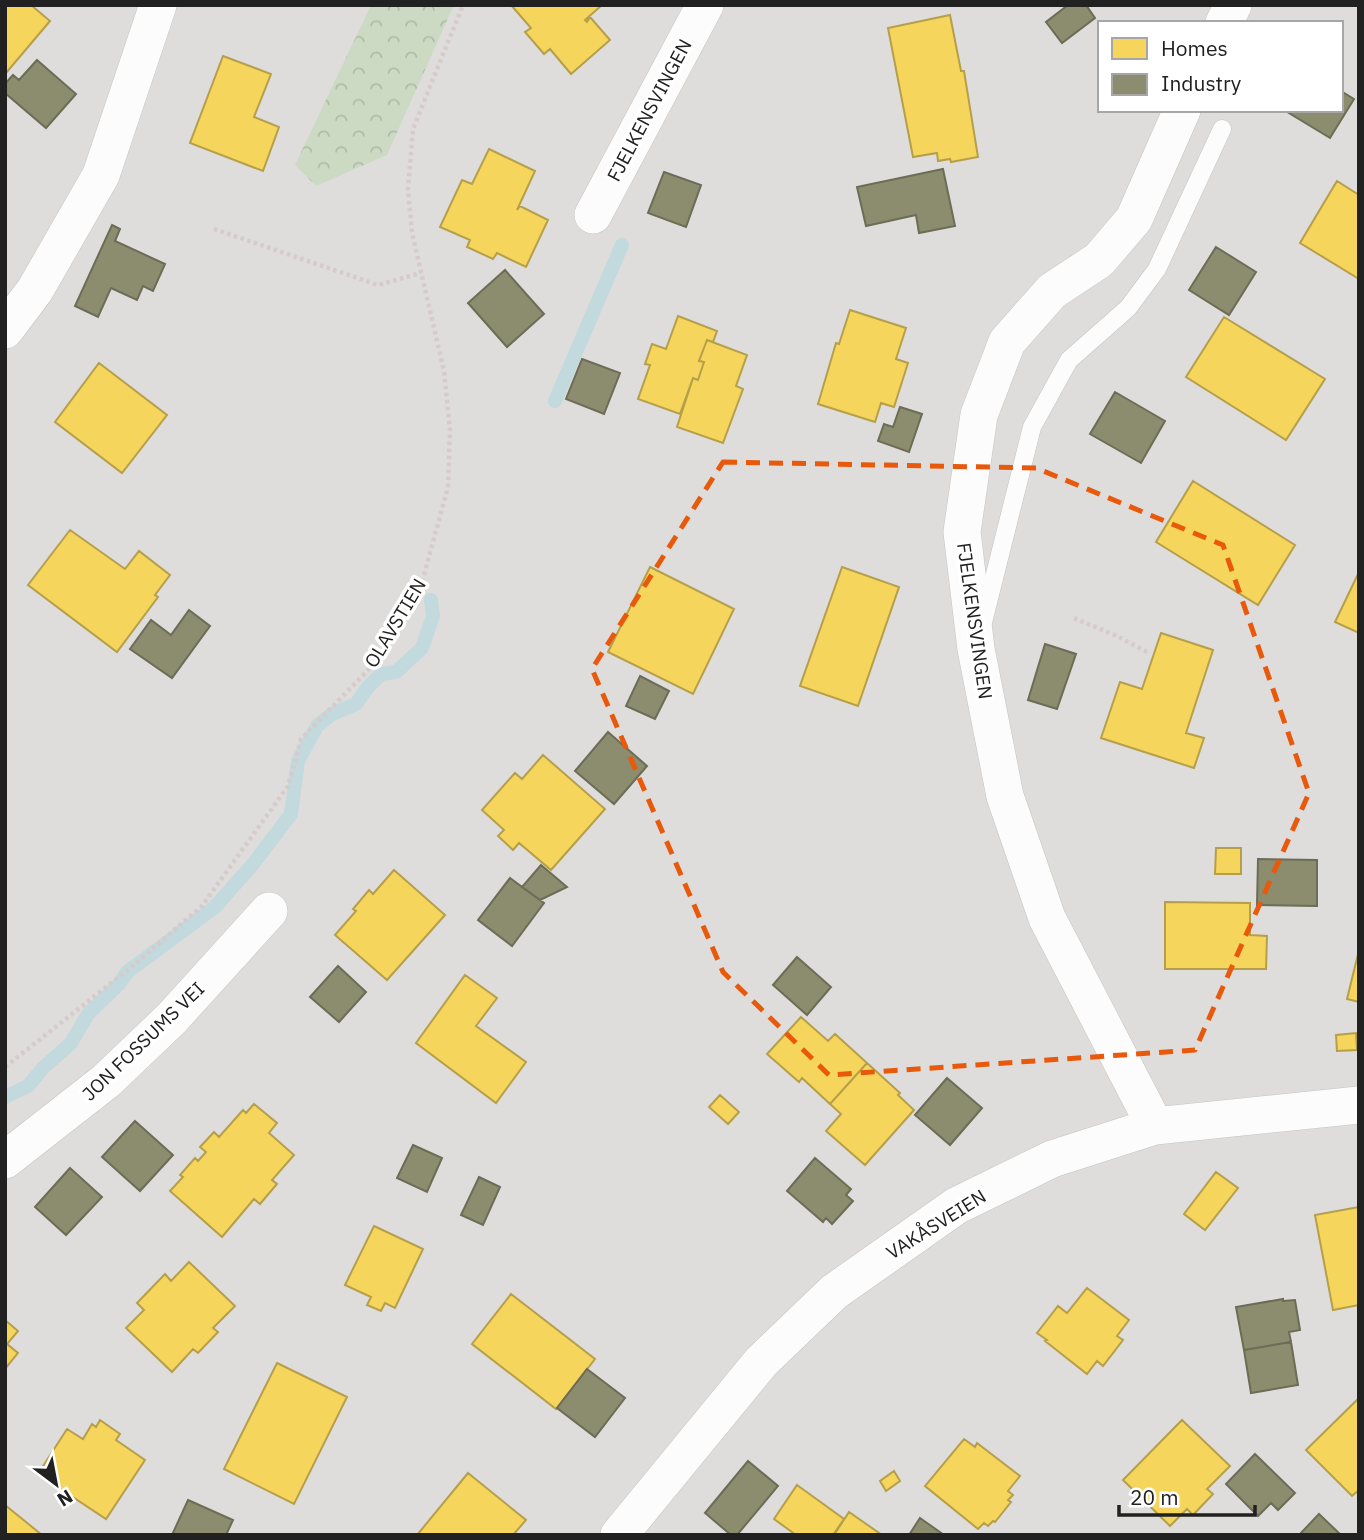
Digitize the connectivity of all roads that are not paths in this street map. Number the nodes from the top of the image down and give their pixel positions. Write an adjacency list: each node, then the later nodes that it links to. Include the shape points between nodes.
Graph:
1 (158, 5): 8 (street, via 102,175 35,290)
2 (705, 5): 7 (street, FJELKENSVINGEN)
3 (1233, 5): 4 (street)
4 (1225, 21)
5 (1181, 112): 9 (street, FJELKENSVINGEN, via 1134,219 1099,260 1052,291 1007,342 979,415 962,532)
6 (1222, 129): 9 (lane, via 1157,269 1128,308 1069,360 1032,428)
7 (593, 215)
8 (5, 330)
9 (976, 649): 12 (street, FJELKENSVINGEN, via 1005,796 1047,918)
10 (270, 911): 13 (street, JON FOSSUMS VEI, via 172,1018 106,1081)
11 (1359, 1105): 12 (street, VAKÅSVEIEN)
12 (1155, 1126): 14 (street, VAKÅSVEIEN, via 1052,1159 956,1206 834,1292 761,1362)
13 (5, 1160)
14 (619, 1535)

